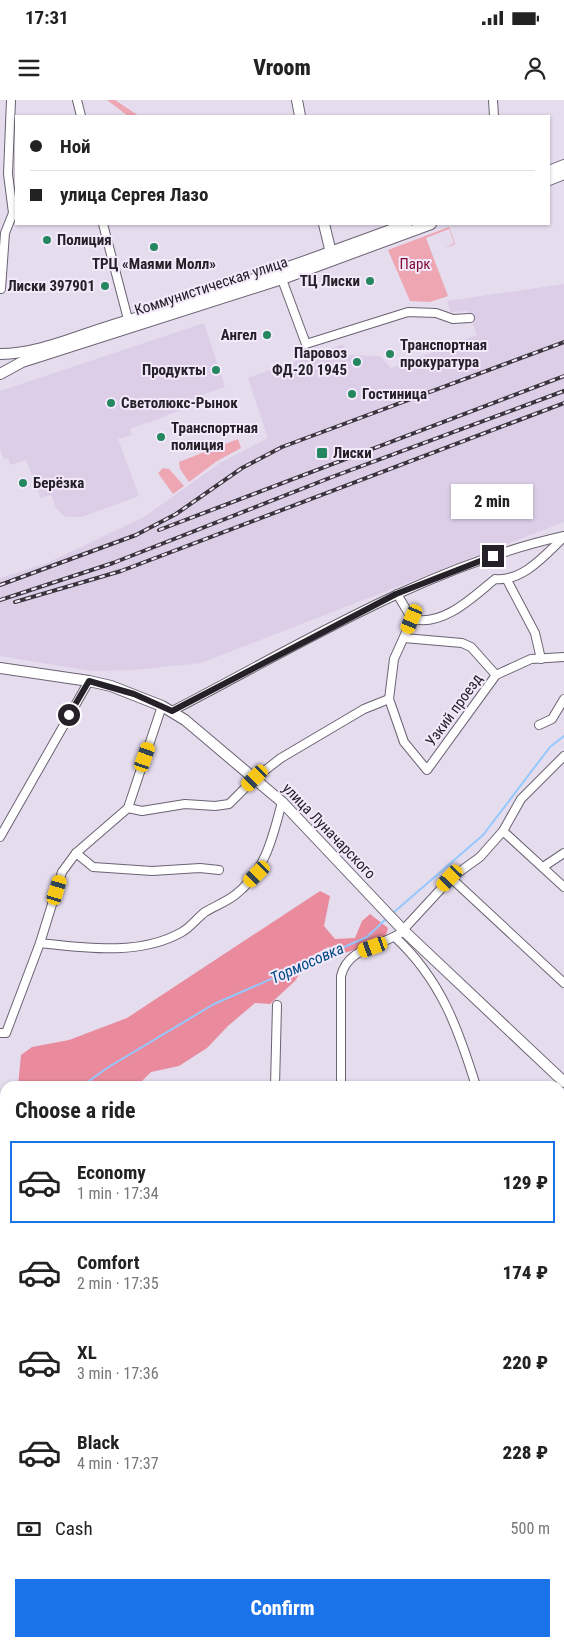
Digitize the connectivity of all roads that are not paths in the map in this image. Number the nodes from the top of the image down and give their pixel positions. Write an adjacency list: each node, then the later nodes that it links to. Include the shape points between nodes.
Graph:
1 (11, 100): 11 (street)
2 (78, 100): 5 (street)
3 (296, 100): 6 (main road)
4 (493, 100): 7 (street)
5 (81, 115)
6 (300, 115)
7 (494, 115)
8 (564, 166): 10 (main road)
9 (0, 168): 11 (street)
10 (550, 171)
11 (8, 174): 14 (street)
12 (564, 174): 13 (main road)
13 (550, 180)
14 (15, 212): 21 (street, via 5,233)
15 (103, 225): 23 (street)
16 (324, 225): 19 (main road)
17 (405, 225): 19 (main road, Коммунистическая улица)
18 (428, 225): 19 (main road, Коммунистическая улица)
19 (332, 256): 20 (main road, Коммунистическая улица)
20 (281, 275): 22 (street, via 306,344 408,312 436,313 453,319); 23 (main road, Коммунистическая улица)
21 (1, 289)
22 (470, 318)
23 (130, 325): 24 (main road, Коммунистическая улица, via 20,354); 25 (main road, Коммунистическая улица, via 22,362)
24 (0, 354)
25 (0, 374)
26 (564, 536): 27 (street, via 534,566); 28 (street, via 493,556)
27 (507, 580): 29 (street, via 496,579 467,602 440,617); 32 (street, via 536,633)
28 (396, 594): 29 (street); 38 (street)
29 (412, 619): 30 (street)
30 (404, 638): 34 (street, via 471,646); 37 (street, via 394,659)
31 (564, 657): 32 (street, Узкий проезд)
32 (542, 658): 34 (street, Узкий проезд, via 531,659)
33 (0, 668): 35 (main road, улица Луначарского)
34 (496, 675): 37 (street, Узкий проезд, via 427,770 404,742)
35 (89, 681): 38 (main road, улица Луначарского); 45 (street)
36 (564, 699): 39 (street, via 552,718)
37 (389, 700): 41 (street, via 364,709 280,758)
38 (167, 708): 41 (main road, улица Луначарского); 43 (street)
39 (539, 725)
40 (564, 756): 44 (street, via 521,799)
41 (255, 778): 42 (main road, улица Луначарского); 43 (street, via 229,804 185,804 142,810)
42 (282, 802): 52 (main road, улица Луначарского); 54 (street, via 270,846 257,874 235,896 204,913 182,932 135,947 83,948)
43 (128, 808): 46 (street)
44 (503, 831): 48 (street); 50 (street, via 480,858)
45 (0, 837)
46 (76, 852): 49 (street, via 93,867 152,871); 54 (street, via 62,872)
47 (564, 853): 48 (street)
48 (543, 867): 51 (street)
49 (219, 870)
50 (450, 878): 52 (street); 55 (street)
51 (564, 887)
52 (403, 930): 53 (street); 61 (main road, улица Луначарского)
53 (395, 937): 59 (street, via 357,953 344,966 341,976); 60 (street, via 413,954 436,985 458,1029)
54 (40, 943): 57 (street)
55 (564, 983)
56 (277, 1005): 58 (street)
57 (3, 1033)
58 (275, 1081)
59 (342, 1081)
60 (474, 1081)
61 (563, 1081)

